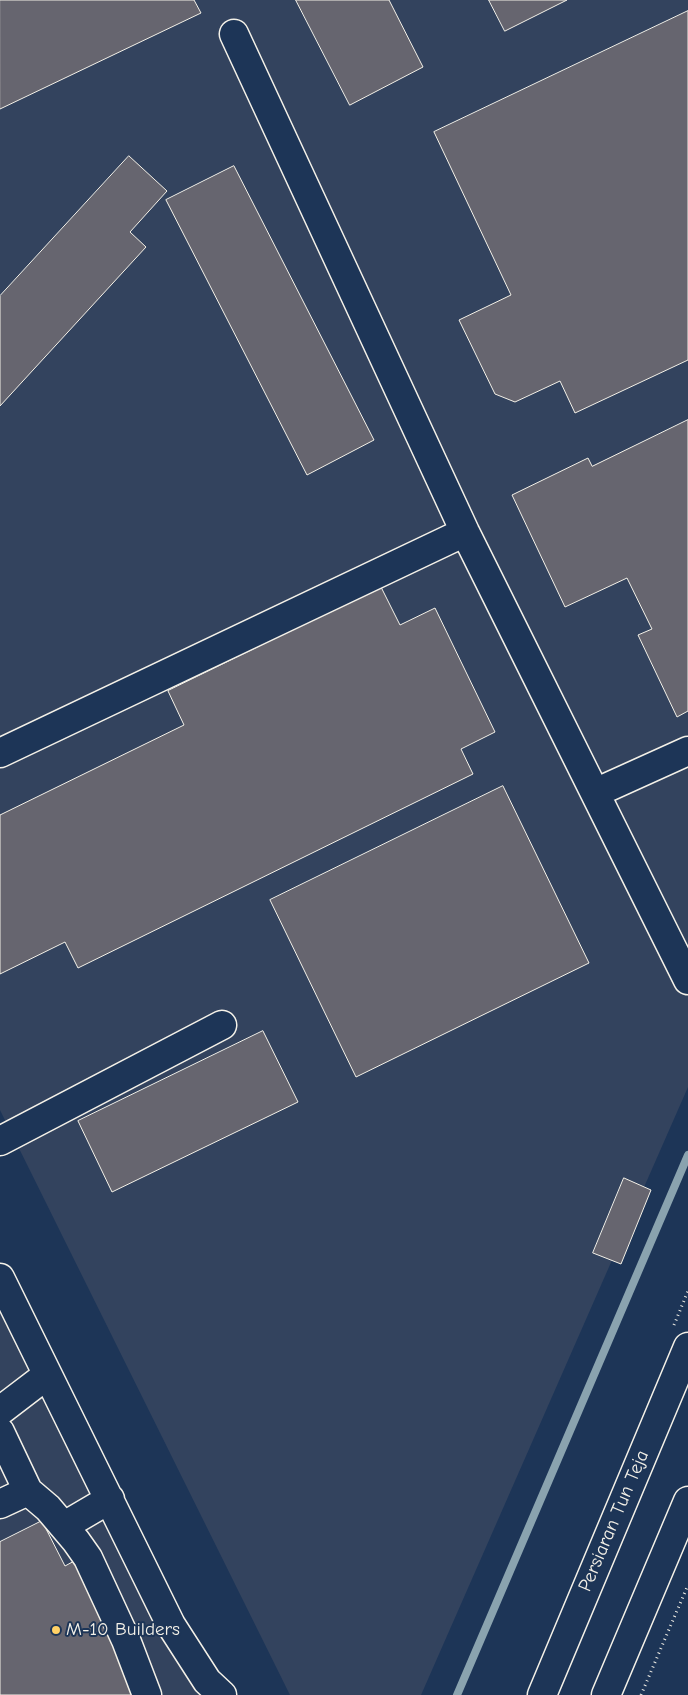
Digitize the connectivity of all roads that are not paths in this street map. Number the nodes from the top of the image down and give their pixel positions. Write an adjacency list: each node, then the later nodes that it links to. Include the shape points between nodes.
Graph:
1 (234, 34): 2 (main road)
2 (465, 532): 4 (main road); 5 (main road)
3 (688, 751): 5 (main road)
4 (0, 753)
5 (595, 793): 6 (main road)
6 (688, 980)
7 (222, 1026): 8 (main road)
8 (0, 1141)
9 (0, 1278): 11 (main road)
10 (688, 1347): 21 (main road, Persiaran Tun Teja)
11 (47, 1375): 12 (main road); 15 (main road)
12 (0, 1411)
13 (0, 1432): 14 (main road)
14 (28, 1491): 17 (main road); 18 (main road)
15 (110, 1499): 18 (main road); 20 (main road, via 171,1625 208,1681)
16 (688, 1501): 22 (main road)
17 (0, 1504)
18 (64, 1526): 19 (main road, via 88,1558)
19 (147, 1695)
20 (222, 1695)
21 (542, 1695)
22 (606, 1695)

